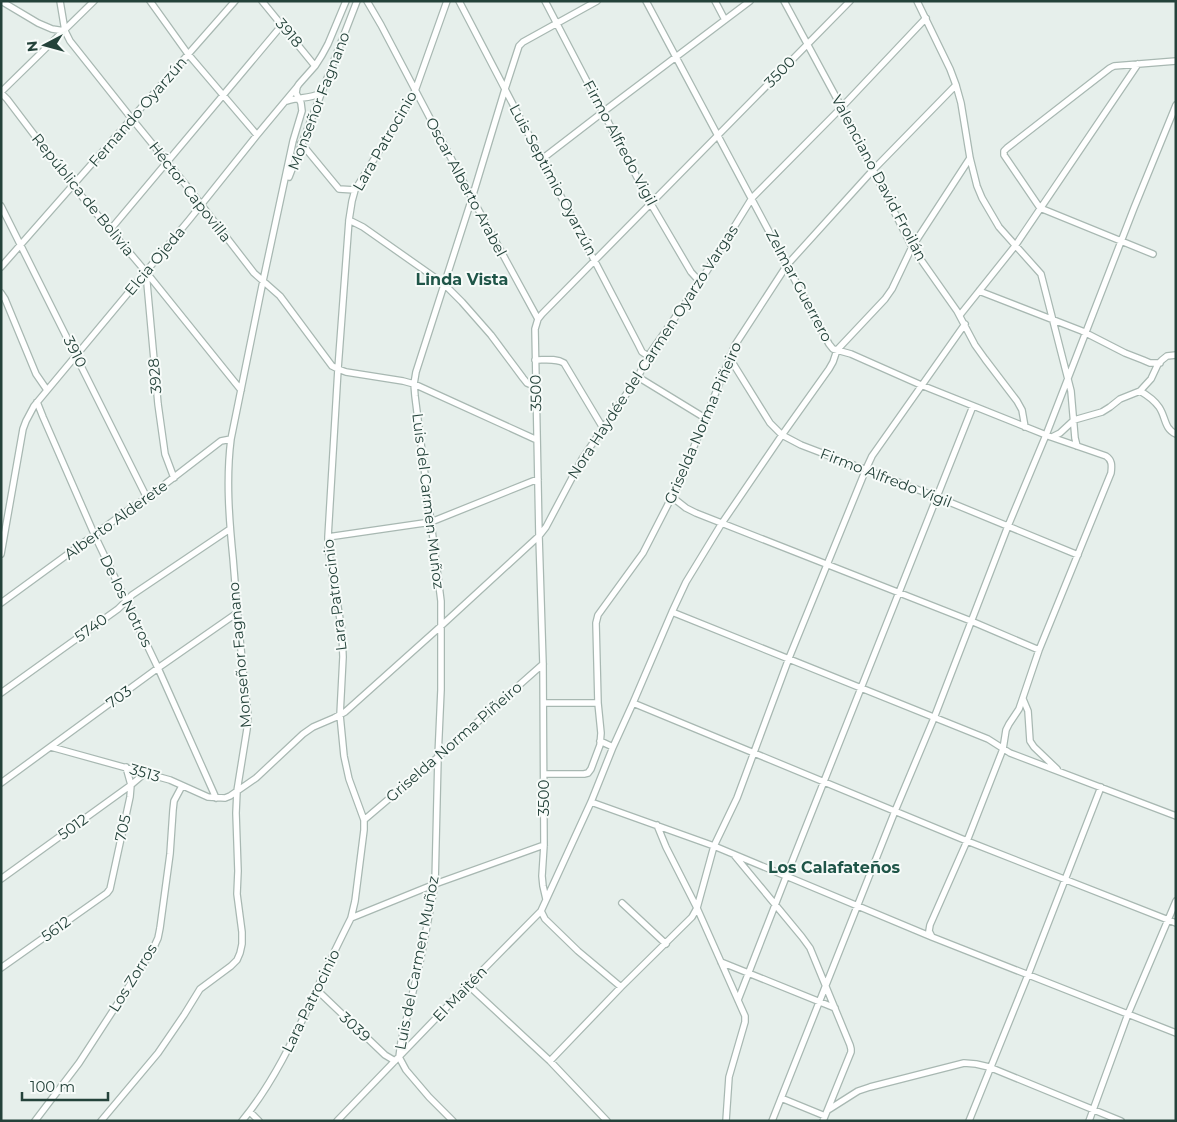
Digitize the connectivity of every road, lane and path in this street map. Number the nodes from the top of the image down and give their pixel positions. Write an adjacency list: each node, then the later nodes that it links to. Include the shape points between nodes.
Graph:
1 (1, 1): 24 (street, via 38,24)
2 (60, 1): 24 (street, Héctor Capovilla)
3 (94, 1): 24 (street)
4 (150, 1): 26 (street)
5 (235, 1): 26 (street, Fernando Oyarzún)
6 (262, 1): 23 (street, 3918)
7 (346, 1): 30 (street, Monseñor Fagnano)
8 (357, 1): 34 (street, Monseñor Fagnano)
9 (367, 1): 35 (street, Oscar Alberto Arabel)
10 (447, 1): 35 (street, Lara Patrocinio)
11 (459, 1): 33 (street, Luis Septimio Oyarzún)
12 (545, 1): 22 (street, Firmo Alfredo Vigil)
13 (597, 1): 22 (street, Luis del Carmen Muñoz)
14 (646, 1): 27 (street, Zelmar Guerrero)
15 (715, 1): 21 (street)
16 (750, 1): 21 (street)
17 (784, 1): 25 (street, Valenciano David Froilán)
18 (850, 1): 25 (street, 3500)
19 (917, 1): 20 (street)
20 (926, 18): 31 (street); 41 (street, Nora Haydée del Carmen Oyarzo Vargas)
21 (725, 20): 27 (street)
22 (557, 24): 33 (street, Luis del Carmen Muñoz, via 519,46); 42 (street, Firmo Alfredo Vigil)
23 (282, 26): 30 (street, 3918); 37 (street)
24 (65, 31): 36 (street); 43 (street, Héctor Capovilla)
25 (807, 44): 41 (street, Valenciano David Froilán); 45 (street, 3500)
26 (188, 54): 37 (street); 43 (street, Fernando Oyarzún)
27 (676, 57): 42 (street); 45 (street, Zelmar Guerrero)
28 (1176, 61): 29 (street)
29 (1138, 64): 59 (street); 59 (street, via 1110,68 1004,151)
30 (316, 66): 32 (street, Monseñor Fagnano)
31 (956, 85): 47 (street); 50 (street, Griselda Norma Piñeiro)
32 (297, 88): 38 (street, Monseñor Fagnano); 39 (street, Elcia Ojeda)
33 (505, 89): 48 (street, Luis Septimio Oyarzún); 53 (street, Luis del Carmen Muñoz)
34 (322, 92): 38 (street); 46 (street, Monseñor Fagnano)
35 (415, 92): 52 (street, Lara Patrocinio); 53 (street, Oscar Alberto Arabel)
36 (1, 93): 51 (street, República de Bolivia)
37 (224, 95): 44 (street); 49 (street)
38 (300, 99): 39 (street); 55 (street, Monseñor Fagnano, via 302,111)
39 (285, 102): 44 (street, Elcia Ojeda)
40 (1176, 105): 62 (street)
41 (841, 108): 50 (street, Valenciano David Froilán); 54 (street, Nora Haydée del Carmen Oyarzo Vargas)
42 (603, 112): 48 (street); 56 (street, Firmo Alfredo Vigil)
43 (132, 119): 49 (street, Héctor Capovilla); 51 (street, Fernando Oyarzún)
44 (257, 134): 57 (street, Elcia Ojeda)
45 (718, 136): 54 (street, Zelmar Guerrero); 56 (street, 3500)
46 (302, 143): 52 (street, via 339,188); 55 (street, Monseñor Fagnano)
47 (970, 158): 64 (street, via 982,198); 65 (street)
48 (542, 159): 67 (street, Luis Septimio Oyarzún)
49 (167, 162): 57 (street, Héctor Capovilla); 61 (street)
50 (873, 170): 65 (street, Valenciano David Froilán); 68 (street, Griselda Norma Piñeiro)
51 (73, 186): 61 (street, República de Bolivia); 63 (street, Fernando Oyarzún)
52 (355, 190): 60 (street, Lara Patrocinio)
53 (472, 198): 73 (street, Luis del Carmen Muñoz); 77 (street, Oscar Alberto Arabel)
54 (752, 198): 68 (street, Zelmar Guerrero); 72 (street, Nora Haydée del Carmen Oyarzo Vargas)
55 (281, 200): 71 (street, Monseñor Fagnano)
56 (651, 204): 67 (street, 3500); 72 (street, Firmo Alfredo Vigil)
57 (201, 205): 70 (street, Elcia Ojeda); 71 (street, Héctor Capovilla)
58 (1, 206): 63 (street, 3910)
59 (1040, 208): 62 (street); 64 (street)
60 (349, 220): 73 (street); 88 (street, Lara Patrocinio)
61 (110, 230): 70 (street, República de Bolivia)
62 (1121, 241): 66 (street); 80 (street)
63 (21, 245): 69 (street, Fernando Oyarzún); 82 (street, 3910)
64 (1015, 246): 74 (street); 78 (street, via 1040,274)
65 (912, 247): 76 (street, Valenciano David Froilán); 81 (street, via 892,290)
66 (1153, 254)
67 (595, 261): 77 (street, 3500); 83 (street, Luis Septimio Oyarzún, via 642,352)
68 (787, 265): 81 (street, Zelmar Guerrero, via 829,344); 85 (street, Griselda Norma Piñeiro)
69 (1, 267)
70 (146, 272): 82 (street, Elcia Ojeda); 95 (street, República de Bolivia); 110 (street, 3928, via 164,449)
71 (263, 281): 88 (street, Héctor Capovilla, via 280,296); 95 (street, Monseñor Fagnano)
72 (700, 282): 83 (street, Nora Haydée del Carmen Oyarzo Vargas)
73 (444, 284): 91 (street, Luis del Carmen Muñoz); 93 (street, via 491,335 527,383)
74 (979, 291): 76 (street); 78 (street)
75 (1, 293): 94 (street, via 36,374)
76 (960, 315): 79 (street, Valenciano David Froilán)
77 (538, 319): 86 (street, 3500, via 535,329)
78 (1053, 320): 80 (street); 90 (street)
79 (964, 324): 92 (street); 101 (street, Valenciano David Froilán, via 985,359 1017,400)
80 (1086, 333): 87 (street, via 1150,363); 90 (street)
81 (837, 350): 92 (street, Zelmar Guerrero); 103 (street, via 829,369)
82 (77, 355): 94 (street, Elcia Ojeda); 114 (street, 3910)
83 (648, 356): 89 (street, Nora Haydée del Carmen Oyarzo Vargas)
84 (1176, 356): 87 (street, via 1167,356)
85 (729, 358): 99 (street, Griselda Norma Piñeiro); 103 (street, Firmo Alfredo Vigil, via 770,423)
86 (536, 360): 93 (street, 3500); 102 (street, via 564,363)
87 (1160, 363): 96 (street)
88 (338, 370): 91 (street); 123 (street, Lara Patrocinio)
89 (638, 376): 99 (street); 102 (street, Nora Haydée del Carmen Oyarzo Vargas)
90 (1068, 378): 100 (street); 105 (street)
91 (414, 384): 107 (street); 117 (street, Luis del Carmen Muñoz)
92 (921, 385): 98 (street, Zelmar Guerrero); 109 (street)
93 (536, 387): 107 (street, 3500)
94 (47, 390): 97 (street, Elcia Ojeda)
95 (240, 390): 106 (street, Monseñor Fagnano)
96 (1140, 391): 100 (street, via 1120,399 1102,412); 104 (street, via 1159,407 1168,428)
97 (38, 402): 116 (street, Elcia Ojeda, via 26,421); 121 (street, De los Notros)
98 (973, 406): 101 (street, Zelmar Guerrero); 113 (street)
99 (705, 418): 112 (street, Griselda Norma Piñeiro)
100 (1074, 420): 105 (street, via 1060,433); 108 (street)
101 (1025, 427): 105 (street, Zelmar Guerrero)
102 (603, 428): 122 (street, Nora Haydée del Carmen Oyarzo Vargas)
103 (782, 434): 109 (street, Firmo Alfredo Vigil, via 801,445); 118 (street)
104 (1176, 434)
105 (1049, 436): 108 (street, Zelmar Guerrero); 119 (street)
106 (231, 439): 110 (street, Alberto Alderete, via 221,441); 120 (street, Monseñor Fagnano, via 228,472)
107 (537, 440): 111 (street, 3500)
108 (1077, 446): 125 (street, Zelmar Guerrero, via 1106,456 1112,466)
109 (866, 469): 113 (street, Firmo Alfredo Vigil); 126 (street)
110 (174, 478): 114 (street, Alberto Alderete)
111 (538, 479): 117 (street); 122 (street, 3500)
112 (672, 497): 118 (street, via 686,508); 142 (street, Griselda Norma Piñeiro, via 643,553 598,615)
113 (937, 497): 119 (street, Firmo Alfredo Vigil); 127 (street)
114 (148, 498): 121 (street, Alberto Alderete)
115 (1, 505): 116 (street)
116 (9, 507): 124 (street)
117 (431, 522): 123 (street); 133 (street, Luis del Carmen Muñoz)
118 (722, 523): 126 (street); 130 (street)
119 (1008, 526): 125 (street, Firmo Alfredo Vigil); 132 (street)
120 (230, 529): 128 (street, 5740); 131 (street, Monseñor Fagnano)
121 (95, 536): 128 (street, De los Notros); 129 (street, Alberto Alderete)
122 (538, 536): 133 (street, Nora Haydée del Carmen Oyarzo Vargas); 136 (street, 3500)
123 (328, 537): 144 (street, Lara Patrocinio, via 342,630)
124 (1, 554)
125 (1078, 555): 134 (street)
126 (827, 564): 127 (street); 135 (street)
127 (899, 593): 132 (street); 138 (street)
128 (126, 601): 137 (street, De los Notros); 139 (street, 5740)
129 (1, 603)
130 (672, 612): 135 (street); 143 (street)
131 (237, 613): 137 (street, 703); 161 (street, Monseñor Fagnano, via 248,730)
132 (971, 621): 134 (street); 145 (street)
133 (441, 626): 144 (street, Nora Haydée del Carmen Oyarzo Vargas); 151 (street, Luis del Carmen Muñoz)
134 (1039, 650): 140 (street)
135 (789, 658): 138 (street); 150 (street)
136 (543, 664): 141 (street, 3500); 151 (street, Griselda Norma Piñeiro)
137 (158, 668): 147 (street, 703); 162 (street, De los Notros)
138 (861, 688): 145 (street); 156 (street)
139 (1, 693)
140 (1023, 699): 149 (street, via 1009,724); 153 (street, via 1028,711 1030,741)
141 (544, 703): 142 (street); 155 (street, 3500)
142 (598, 703): 146 (street, Griselda Norma Piñeiro)
143 (634, 703): 148 (street); 150 (street)
144 (340, 715): 161 (street, Nora Haydée del Carmen Oyarzo Vargas, via 303,734); 166 (street, Lara Patrocinio, via 345,767)
145 (934, 718): 149 (street, via 988,739); 164 (street)
146 (600, 741): 148 (street); 155 (street, Griselda Norma Piñeiro, via 588,773)
147 (52, 747): 152 (street, 3513); 157 (street, 703)
148 (613, 747): 163 (street)
149 (1002, 749): 153 (street); 168 (street)
150 (753, 753): 156 (street); 170 (street, via 737,798)
151 (438, 757): 166 (street, Griselda Norma Piñeiro); 175 (street, Luis del Carmen Muñoz)
152 (126, 767): 154 (street, 3513); 158 (street, 705)
153 (1060, 772): 160 (street)
154 (145, 773): 158 (street, 5012); 159 (street, 3513)
155 (544, 774): 169 (street, 3500)
156 (824, 782): 164 (street); 172 (street)
157 (1, 783)
158 (131, 785): 173 (street, 5012); 176 (street, 705)
159 (182, 786): 162 (street, 3513); 210 (street, Los Zorros, via 174,801 158,938 79,1063)
160 (1101, 787): 165 (street); 174 (street)
161 (237, 792): 162 (street); 211 (street, Monseñor Fagnano, via 240,953 231,966 200,989 158,1053)
162 (216, 798)
163 (591, 802): 167 (street); 177 (street)
164 (895, 811): 168 (street); 181 (street)
165 (1176, 816)
166 (364, 820): 184 (street, Lara Patrocinio)
167 (657, 825): 170 (street); 182 (street)
168 (967, 841): 174 (street); 187 (street, via 930,925)
169 (544, 846): 175 (street); 177 (street, 3500, via 542,876)
170 (714, 846): 171 (street); 182 (street)
171 (734, 855): 172 (street); 180 (street)
172 (786, 877): 180 (street); 181 (street)
173 (1, 879)
174 (1065, 879): 185 (street); 192 (street)
175 (435, 884): 184 (street); 202 (street, Luis del Carmen Muñoz)
176 (110, 889): 190 (street, 5612)
177 (546, 899): 183 (street)
178 (1176, 901): 185 (street)
179 (622, 903): 188 (street)
180 (775, 904): 191 (street); 194 (street, via 810,948)
181 (858, 906): 187 (street); 194 (street)
182 (698, 908): 188 (street); 189 (street)
183 (541, 911): 193 (street, El Maitén); 195 (street, via 578,951)
184 (351, 918): 196 (street, Lara Patrocinio)
185 (1168, 920): 186 (street); 200 (street)
186 (1176, 923)
187 (932, 937): 192 (street)
188 (666, 944): 195 (street)
189 (721, 962): 191 (street); 197 (street)
190 (1, 968)
191 (748, 973): 197 (street); 198 (street)
192 (1028, 975): 200 (street); 204 (street)
193 (468, 984): 202 (street, El Maitén); 203 (street)
194 (826, 986): 198 (street); 199 (street)
195 (621, 987): 203 (street)
196 (316, 990): 202 (street, 3039, via 385,1055); 208 (street, Lara Patrocinio, via 273,1078)
197 (738, 1000): 217 (street, via 745,1022 729,1077)
198 (820, 1002): 199 (street); 205 (street)
199 (835, 1008): 207 (street, via 851,1049)
200 (1128, 1014): 201 (street); 206 (street)
201 (1176, 1033)
202 (397, 1059): 214 (street, El Maitén); 215 (street, 3039)
203 (550, 1061): 216 (street)
204 (989, 1067): 206 (street); 207 (street, via 964,1063 907,1077 858,1091); 219 (street)
205 (781, 1098): 209 (street); 218 (street)
206 (1093, 1109): 220 (street); 221 (street)
207 (828, 1110): 209 (street)
208 (250, 1112): 212 (street, Lara Patrocinio); 213 (street)
209 (824, 1119)
210 (35, 1121)
211 (101, 1121)
212 (242, 1121)
213 (259, 1121)
214 (337, 1121)
215 (453, 1121)
216 (606, 1121)
217 (726, 1121)
218 (772, 1121)
219 (969, 1121)
220 (1088, 1121)
221 (1121, 1121)

